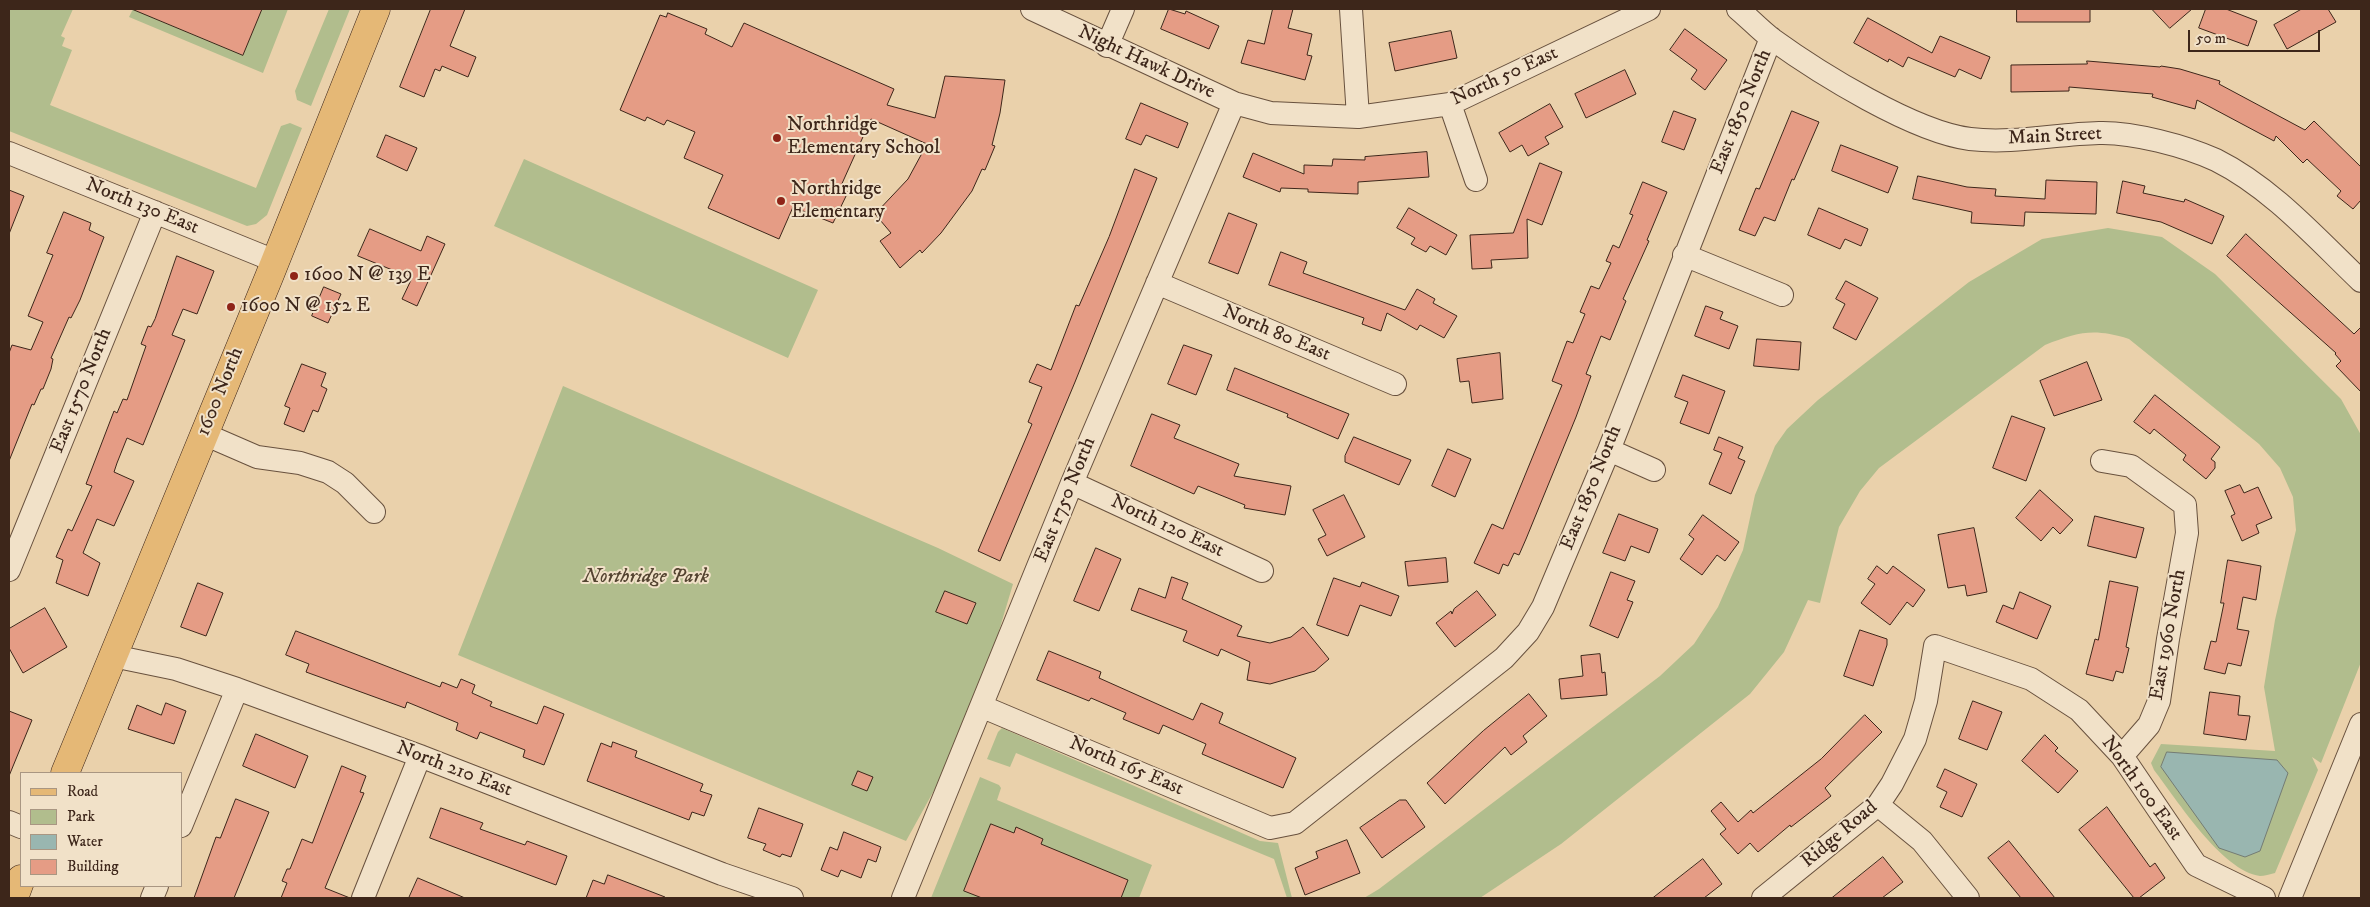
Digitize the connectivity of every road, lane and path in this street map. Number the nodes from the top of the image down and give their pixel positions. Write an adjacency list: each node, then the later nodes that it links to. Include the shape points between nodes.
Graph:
1 (376, 9): 16 (main road, 1600 North)
2 (1032, 9): 8 (street, Night Hawk Drive)
3 (1123, 9): 8 (street)
4 (1352, 9): 11 (street)
5 (1649, 9): 10 (street, North 50 East)
6 (1738, 9): 7 (street, Main Street)
7 (1771, 38): 15 (street, East 1850 North); 17 (street, Main Street, via 1879,105 1941,132 1970,139 1997,140 2100,132 2134,135 2215,160 2267,192)
8 (1107, 46): 9 (street, Night Hawk Drive)
9 (1234, 103): 11 (street, North 50 East, via 1271,113); 18 (street, East 1750 North)
10 (1450, 104): 11 (street, North 50 East); 13 (street)
11 (1358, 117)
12 (9, 153): 14 (street, North 130 East)
13 (1476, 180)
14 (155, 212): 16 (street, North 130 East); 27 (street, East 1570 North)
15 (1684, 255): 19 (street); 22 (street, East 1850 North)
16 (275, 261): 21 (main road, 1600 North)
17 (2361, 280)
18 (1156, 284): 20 (street, North 80 East); 25 (street, East 1750 North)
19 (1782, 295)
20 (1395, 384)
21 (204, 434): 26 (street, via 257,457 300,463 328,472 345,483); 30 (main road, 1600 North)
22 (1609, 450): 24 (street); 39 (street, East 1850 North, via 1543,607 1528,632 1504,658 1295,822)
23 (2102, 461): 35 (street, East 1960 North, via 2131,466 2185,505 2187,533 2159,701 2149,725)
24 (1654, 470)
25 (1072, 483): 28 (street, North 120 East); 32 (street, East 1750 North)
26 (374, 512)
27 (9, 570)
28 (1262, 570)
29 (1935, 646): 35 (street, North 100 East, via 2030,679 2079,710); 37 (street, Ridge Road, via 1926,701 1915,739 1905,762)
30 (113, 656): 31 (street, North 210 East, via 176,669); 36 (main road, 1600 North)
31 (238, 689): 34 (street, North 210 East); 38 (street)
32 (982, 707): 39 (street, North 165 East); 44 (street, East 1750 North)
33 (2361, 724): 48 (street)
34 (420, 756): 42 (street); 43 (street, North 210 East)
35 (2122, 756): 47 (street, North 100 East, via 2196,865)
36 (65, 772)
37 (1878, 805): 45 (street, Ridge Road); 46 (street, via 1922,841)
38 (182, 824)
39 (1270, 828)
40 (20, 882): 41 (main road)
41 (14, 898)
42 (363, 898)
43 (792, 898)
44 (903, 898)
45 (1763, 898)
46 (1968, 898)
47 (2264, 898)
48 (2290, 898)

